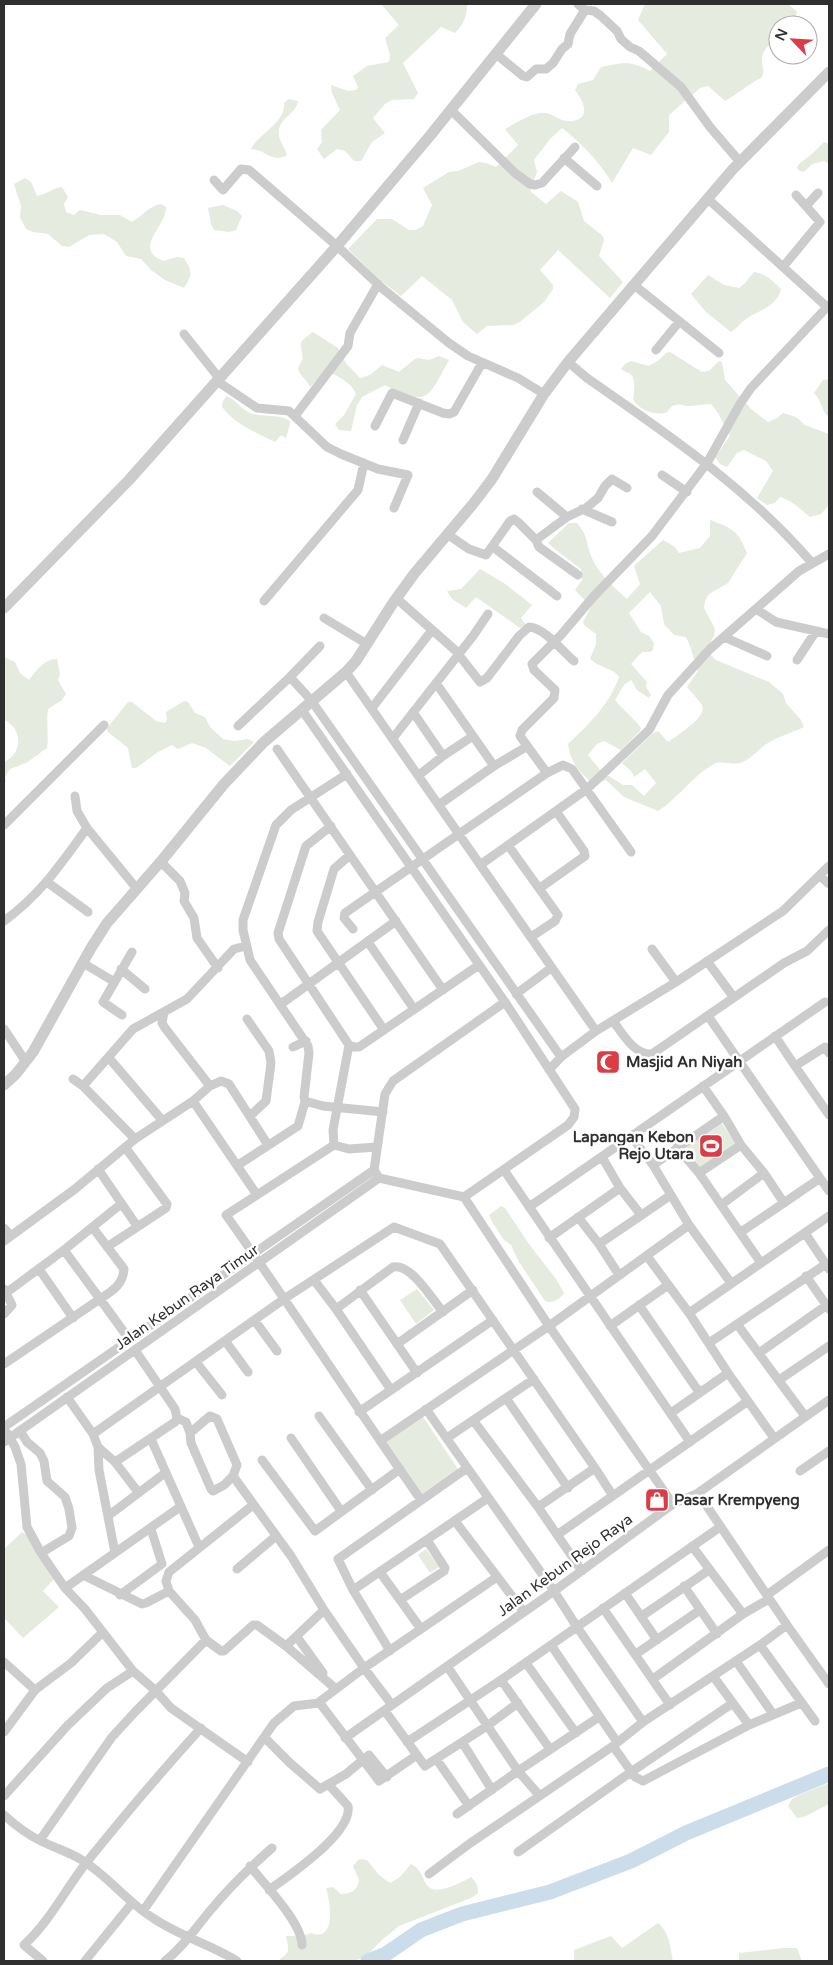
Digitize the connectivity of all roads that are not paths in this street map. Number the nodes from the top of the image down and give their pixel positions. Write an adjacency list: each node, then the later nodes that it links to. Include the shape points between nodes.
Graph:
1 (536, 4): 3 (street)
2 (582, 7): 3 (street, via 568,44 546,69 536,69 527,77 523,76); 8 (street, via 601,16 630,47 681,86)
3 (496, 54): 5 (street)
4 (829, 72): 8 (street)
5 (451, 110): 7 (street, via 530,184 542,183); 15 (street)
6 (575, 147): 7 (street)
7 (564, 158): 10 (street)
8 (740, 162): 13 (street)
9 (214, 180): 15 (street, via 223,190 241,169 249,170)
10 (597, 186)
11 (818, 193): 14 (street)
12 (796, 195): 14 (street)
13 (708, 199): 16 (street); 18 (street)
14 (806, 206): 16 (street, via 819,220 819,225)
15 (337, 246): 17 (street); 26 (street)
16 (783, 268): 19 (street)
17 (378, 284): 25 (street, via 449,343); 29 (street, via 350,333 348,346)
18 (634, 285): 20 (street); 24 (street)
19 (828, 306): 33 (street, via 752,388)
20 (679, 322): 22 (street); 23 (street)
21 (184, 334): 26 (street)
22 (656, 350)
23 (719, 353)
24 (568, 362): 27 (street); 33 (street)
25 (482, 363): 27 (street, via 518,378); 28 (street, via 454,412)
26 (218, 380): 29 (street, via 257,408 286,410); 51 (street, via 129,480)
27 (544, 394): 42 (street, via 492,479)
28 (419, 403): 30 (street, via 392,393); 31 (street)
29 (295, 416): 32 (street, via 328,447)
30 (375, 426)
31 (403, 440)
32 (364, 462): 38 (street, via 385,472 408,475); 50 (street, via 358,490)
33 (707, 464): 37 (street); 46 (street, via 769,516)
34 (662, 475): 37 (street)
35 (627, 488): 39 (street, via 612,479 598,498)
36 (537, 492): 40 (street)
37 (687, 492): 59 (street, via 639,551)
38 (394, 508)
39 (582, 510): 40 (street); 41 (street)
40 (566, 517): 43 (street)
41 (612, 522)
42 (448, 534): 44 (street, via 478,554 486,555); 49 (street)
43 (536, 540): 44 (street, via 514,520); 47 (street, via 539,546)
44 (493, 546): 48 (street)
45 (829, 554): 46 (street)
46 (812, 563): 52 (street)
47 (578, 575)
48 (557, 596)
49 (396, 598): 55 (street); 60 (street)
50 (264, 601)
51 (4, 608)
52 (756, 609): 56 (street, via 776,622); 58 (street)
53 (488, 614): 62 (street)
54 (324, 618): 60 (street)
55 (432, 630): 62 (street); 70 (street)
56 (816, 631): 57 (street); 64 (street)
57 (829, 634)
58 (724, 637): 63 (street); 84 (street, via 678,682 649,730)
59 (554, 641): 62 (street, via 533,628 526,629 481,682); 65 (street); 77 (street, via 532,666 556,694 522,730 520,736)
60 (366, 644): 66 (street)
61 (320, 646): 67 (street)
62 (458, 654): 68 (street)
63 (767, 656)
64 (797, 660)
65 (574, 661)
66 (346, 672): 69 (street); 70 (street)
67 (290, 677): 69 (street); 74 (street)
68 (436, 683): 72 (street); 75 (street)
69 (311, 700): 71 (street); 96 (street)
70 (372, 708): 76 (street)
71 (302, 710): 82 (street); 97 (street, via 264,742 231,777)
72 (414, 712): 76 (street); 79 (street)
73 (104, 725): 89 (street)
74 (238, 726)
75 (473, 736): 79 (street); 80 (street)
76 (393, 738): 83 (street)
77 (526, 746): 80 (street); 81 (street)
78 (277, 749): 86 (street)
79 (443, 756): 83 (street)
80 (494, 766): 87 (street)
81 (546, 773): 84 (street, via 566,765); 92 (street)
82 (348, 774): 86 (street); 100 (street)
83 (419, 775): 87 (street)
84 (587, 788): 88 (street); 94 (street)
85 (75, 796): 91 (street, via 77,811)
86 (310, 796): 90 (street); 114 (street, via 276,825 243,920)
87 (440, 804): 92 (street)
88 (556, 812): 93 (street); 104 (street, via 585,854)
89 (4, 824)
90 (331, 826): 95 (street); 126 (street, via 306,846 278,930 279,939)
91 (87, 828): 102 (street); 105 (street)
92 (458, 834): 96 (street); 98 (street)
93 (508, 845): 98 (street); 104 (street)
94 (631, 852)
95 (350, 855): 106 (street); 118 (street, via 334,869 317,928)
96 (424, 860): 100 (street); 129 (street)
97 (161, 862): 105 (street); 121 (street, via 180,881 198,938)
98 (480, 865): 112 (street)
99 (829, 866): 101 (street)
100 (413, 867): 106 (street); 120 (street)
101 (820, 876): 103 (street); 117 (street, via 787,908)
102 (47, 882): 107 (street); 108 (street)
103 (829, 884)
104 (540, 888): 112 (street, via 558,917)
105 (137, 889): 119 (street, via 107,923)
106 (375, 891): 109 (street); 110 (street, via 344,916)
107 (88, 912)
108 (4, 921)
109 (396, 921): 113 (street); 128 (street)
110 (353, 929)
111 (829, 930): 137 (street, via 807,951 784,962)
112 (531, 937): 122 (street)
113 (368, 942): 118 (street); 134 (street)
114 (246, 946): 121 (street, via 234,949); 133 (street, via 250,960)
115 (652, 949): 125 (street)
116 (132, 952): 123 (street)
117 (707, 961): 125 (street); 130 (street)
118 (338, 962): 126 (street); 141 (street)
119 (83, 963): 124 (street); 151 (street)
120 (479, 965): 128 (street); 131 (street)
121 (218, 968): 135 (street, via 187,999)
122 (551, 968): 129 (street); 142 (street)
123 (121, 969): 124 (street); 127 (street)
124 (114, 981): 136 (street, via 103,1002)
125 (676, 982): 139 (street)
126 (308, 983): 133 (street); 145 (street)
127 (145, 989)
128 (443, 990): 134 (street)
129 (516, 994): 148 (street)
130 (732, 995)
131 (505, 1002): 153 (street); 162 (street, via 393,1081 385,1094)
132 (825, 1002): 143 (street)
133 (280, 1004): 144 (street)
134 (414, 1009): 141 (street)
135 (164, 1012): 149 (street, via 133,1029); 157 (street, via 162,1023 165,1028)
136 (122, 1015)
137 (708, 1016): 139 (street, via 656,1052 648,1054 634,1048); 150 (street)
138 (248, 1018): 164 (street, via 269,1051 270,1062 266,1101)
139 (613, 1021): 142 (street)
140 (4, 1029): 151 (street)
141 (384, 1030): 145 (street, via 359,1047)
142 (596, 1031): 148 (street)
143 (775, 1036): 150 (street); 152 (street)
144 (306, 1041): 146 (street); 160 (street, via 309,1050)
145 (349, 1045): 161 (street)
146 (293, 1047)
147 (828, 1048): 152 (street)
148 (561, 1056): 153 (street)
149 (109, 1058): 156 (street); 166 (street)
150 (740, 1060): 158 (street); 183 (street)
151 (26, 1062): 155 (street)
152 (795, 1066): 163 (street)
153 (549, 1070): 179 (street, via 574,1107 574,1118)
154 (74, 1079): 156 (street)
155 (4, 1085)
156 (83, 1086): 168 (street)
157 (210, 1086): 159 (street); 164 (street, via 226,1082)
158 (703, 1086): 165 (street); 167 (street)
159 (193, 1101): 166 (street); 176 (street)
160 (306, 1102): 161 (street); 170 (street, via 298,1126)
161 (337, 1107): 162 (street); 171 (street)
162 (384, 1112): 173 (street)
163 (829, 1115)
164 (250, 1116): 170 (street)
165 (724, 1116): 169 (street); 174 (street)
166 (162, 1120): 168 (street)
167 (632, 1136): 175 (street); 177 (street)
168 (135, 1139): 172 (street)
169 (741, 1145): 180 (street); 181 (street)
170 (268, 1146): 176 (street)
171 (334, 1146): 173 (street, via 349,1149); 186 (street)
172 (125, 1147): 178 (street); 197 (street, via 167,1204 166,1208)
173 (377, 1147): 182 (street)
174 (677, 1147): 177 (street); 180 (street)
175 (602, 1157): 184 (street); 192 (street)
176 (238, 1165): 186 (street)
177 (653, 1165): 187 (street)
178 (98, 1169): 190 (street); 203 (street)
179 (504, 1170): 188 (street); 192 (street)
180 (699, 1173): 191 (street)
181 (764, 1173): 189 (street); 191 (street)
182 (376, 1174): 188 (street); 207 (street, Jalan Kebun Raya Timur); 209 (street, Jalan Kebun Raya Timur)
183 (819, 1179): 185 (street); 189 (street)
184 (620, 1188): 193 (street); 195 (street)
185 (829, 1191)
186 (257, 1195): 207 (street, via 226,1215)
187 (671, 1195): 193 (street); 196 (street)
188 (464, 1197): 234 (street)
189 (784, 1203): 200 (street)
190 (121, 1204): 197 (street); 199 (street)
191 (721, 1205): 200 (street)
192 (528, 1207): 202 (street)
193 (641, 1215): 204 (street)
194 (829, 1216): 201 (street)
195 (578, 1217): 202 (street); 204 (street)
196 (689, 1225): 208 (street); 216 (street)
197 (137, 1226): 205 (street)
198 (4, 1228): 203 (street)
199 (92, 1228): 205 (street); 206 (street)
200 (741, 1232): 210 (street)
201 (804, 1233): 210 (street); 211 (street)
202 (549, 1238): 221 (street)
203 (7, 1239)
204 (599, 1244): 213 (street)
205 (107, 1247): 222 (street, via 122,1265 124,1276 119,1285)
206 (64, 1250): 212 (street); 222 (street)
207 (253, 1252): 209 (street); 236 (street, Jalan Kebun Raya Timur)
208 (647, 1256): 213 (street); 217 (street)
209 (260, 1262): 223 (street); 242 (street, Jalan Kebun Raya Timur)
210 (761, 1263): 216 (street)
211 (827, 1266): 214 (street)
212 (39, 1269): 220 (street); 230 (street)
213 (618, 1275): 221 (street)
214 (806, 1276): 225 (street); 233 (street)
215 (314, 1280): 219 (street, via 394,1227 438,1242); 223 (street); 226 (street)
216 (731, 1283): 228 (street)
217 (668, 1285): 224 (street); 228 (street)
218 (360, 1290): 226 (street); 227 (street, via 399,1266 410,1271); 239 (street)
219 (473, 1290): 227 (street); 231 (street)
220 (5, 1291): 229 (street, via 12,1304)
221 (589, 1296): 234 (street); 235 (street)
222 (100, 1299): 230 (street); 236 (street)
223 (284, 1299): 232 (street); 261 (street)
224 (639, 1305): 235 (street); 254 (street)
225 (828, 1307): 244 (street)
226 (336, 1309): 253 (street)
227 (443, 1312): 239 (street)
228 (689, 1313): 238 (street)
229 (4, 1314)
230 (73, 1318): 245 (street)
231 (493, 1320): 241 (street); 248 (street)
232 (255, 1321): 237 (street); 243 (street)
233 (737, 1324): 238 (street); 244 (street)
234 (549, 1326): 241 (street); 285 (street)
235 (610, 1326): 262 (street)
236 (129, 1339): 267 (street, Jalan Kebun Raya Timur)
237 (226, 1342): 246 (street); 247 (street)
238 (709, 1343): 249 (street)
239 (397, 1344): 248 (street)
240 (829, 1346): 251 (street)
241 (514, 1349): 250 (street); 260 (street)
242 (135, 1350): 252 (street); 256 (street, Jalan Kebun Raya Timur)
243 (277, 1351)
244 (759, 1353): 251 (street)
245 (5, 1360)
246 (196, 1362): 252 (street); 255 (street)
247 (248, 1372)
248 (417, 1372): 253 (street)
249 (728, 1373): 254 (street); 259 (street)
250 (534, 1379): 257 (street); 283 (street)
251 (779, 1380): 264 (street)
252 (160, 1387): 265 (street); 270 (street)
253 (391, 1390): 261 (street)
254 (699, 1392): 262 (street)
255 (222, 1395)
256 (67, 1397): 268 (street, Jalan Kebun Raya Timur); 270 (street)
257 (506, 1398): 266 (street); 289 (street)
258 (829, 1400): 264 (street, Jalan Kebun Rejo Raya)
259 (748, 1401): 273 (street); 277 (street)
260 (426, 1409): 272 (street); 276 (street)
261 (360, 1412): 276 (street)
262 (671, 1413): 277 (street)
263 (319, 1416): 290 (street)
264 (804, 1416): 273 (street, Jalan Kebun Rejo Raya)
265 (178, 1418): 269 (street, via 186,1422); 274 (street)
266 (473, 1420): 272 (street); 298 (street)
267 (4, 1428): 275 (street)
268 (20, 1431): 275 (street, Jalan Kebun Raya Timur); 311 (street, via 40,1453 47,1481 65,1497 69,1509 72,1528 69,1536)
269 (190, 1433): 288 (street, via 191,1443 213,1491); 288 (street, via 210,1416 215,1417 237,1465)
270 (93, 1434): 278 (street)
271 (291, 1438): 300 (street)
272 (447, 1438): 282 (street)
273 (774, 1438): 292 (street, Jalan Kebun Rejo Raya)
274 (151, 1439): 281 (street); 287 (street)
275 (7, 1440): 311 (street, via 18,1454 25,1522)
276 (380, 1441): 284 (street)
277 (690, 1442): 285 (street)
278 (98, 1447): 281 (street); 301 (street)
279 (828, 1456): 286 (street)
280 (262, 1460): 300 (street, via 315,1531)
281 (115, 1462): 291 (street)
282 (467, 1468): 294 (street); 295 (street)
283 (595, 1468): 289 (street); 293 (street)
284 (400, 1470): 290 (street); 295 (street)
285 (649, 1470): 293 (street); 296 (street)
286 (800, 1471)
287 (165, 1473): 291 (street); 299 (street)
288 (234, 1476): 297 (street)
289 (568, 1488): 298 (street)
290 (372, 1490): 300 (street)
291 (138, 1492): 301 (street)
292 (698, 1492): 296 (street, Jalan Kebun Rejo Raya); 303 (street)
293 (613, 1496): 305 (street)
294 (488, 1498): 302 (street); 325 (street)
295 (421, 1500): 324 (street, via 339,1557)
296 (673, 1504): 315 (street, Jalan Kebun Rejo Raya)
297 (253, 1505): 306 (street); 309 (street)
298 (538, 1507): 305 (street)
299 (180, 1508): 304 (street); 309 (street)
300 (341, 1511)
301 (108, 1516): 312 (street)
302 (455, 1521): 307 (street); 320 (street)
303 (720, 1527): 308 (street); 328 (street)
304 (151, 1528): 312 (street); 313 (street)
305 (557, 1535): 315 (street)
306 (276, 1536): 314 (street); 331 (street)
307 (427, 1540): 318 (street); 329 (street, via 444,1571)
308 (692, 1546): 316 (street); 326 (street)
309 (199, 1547): 317 (street)
310 (829, 1550): 328 (street)
311 (41, 1553): 322 (street)
312 (115, 1553): 319 (street)
313 (162, 1564): 317 (street); 327 (street)
314 (237, 1569)
315 (582, 1570): 325 (street, Jalan Kebun Rejo Raya)
316 (709, 1570): 321 (street); 334 (street)
317 (169, 1572): 323 (street, via 166,1581)
318 (380, 1572): 324 (street); 329 (street)
319 (83, 1575): 322 (street); 327 (street)
320 (497, 1577): 333 (street); 338 (street)
321 (684, 1586): 332 (street); 335 (street)
322 (65, 1588): 339 (street)
323 (169, 1590): 327 (street, via 146,1604); 342 (street, via 195,1620)
324 (352, 1590): 347 (street)
325 (554, 1591): 333 (street, Jalan Kebun Rejo Raya); 337 (street)
326 (625, 1593): 330 (street); 335 (street)
327 (120, 1595)
328 (768, 1597): 334 (street); 336 (street)
329 (400, 1600): 338 (street)
330 (603, 1608): 337 (street); 348 (street)
331 (324, 1610): 341 (street); 353 (street)
332 (700, 1610): 340 (street); 343 (street)
333 (524, 1612): 352 (street, Jalan Kebun Rejo Raya)
334 (743, 1614): 340 (street)
335 (642, 1616): 343 (street)
336 (787, 1625): 345 (street); 358 (street)
337 (577, 1627): 344 (street); 372 (street)
338 (421, 1629): 347 (street)
339 (103, 1632): 354 (street); 360 (street, via 71,1663)
340 (717, 1634): 356 (street)
341 (297, 1637): 346 (street); 359 (street)
342 (206, 1640): 346 (street, via 223,1652 256,1625); 361 (street)
343 (657, 1640): 348 (street)
344 (551, 1645): 351 (street); 370 (street)
345 (760, 1645): 349 (street); 366 (street)
346 (286, 1646): 359 (street)
347 (390, 1651): 353 (street)
348 (636, 1654): 356 (street)
349 (736, 1660): 355 (street); 369 (street)
350 (4, 1662): 360 (street)
351 (526, 1663): 357 (street); 377 (street)
352 (447, 1666): 362 (street); 368 (street, Jalan Kebun Rejo Raya)
353 (364, 1668): 359 (street); 368 (street)
354 (133, 1671): 361 (street); 393 (street, via 108,1688 66,1726)
355 (713, 1676): 365 (street); 367 (street)
356 (653, 1679): 367 (street)
357 (501, 1680): 362 (street); 364 (street)
358 (829, 1684)
359 (334, 1687): 363 (street)
360 (35, 1690): 376 (street)
361 (156, 1692): 375 (street, via 171,1708); 397 (street, via 112,1737)
362 (470, 1700): 374 (street); 380 (street)
363 (319, 1703): 378 (street, via 294,1706 277,1720); 379 (street)
364 (518, 1703): 374 (street); 383 (street)
365 (733, 1703): 373 (street); 389 (street)
366 (801, 1703): 369 (street); 371 (street)
367 (670, 1705): 372 (street)
368 (388, 1708): 379 (street, Jalan Kebun Rejo Raya); 380 (street)
369 (773, 1714): 373 (street)
370 (599, 1717): 377 (street); 382 (street)
371 (815, 1721)
372 (644, 1722): 382 (street)
373 (749, 1725): 389 (street, via 646,1780 638,1780)
374 (487, 1726): 381 (street); 388 (street)
375 (201, 1728): 387 (street); 400 (street)
376 (4, 1732)
377 (576, 1733): 383 (street)
378 (265, 1738): 387 (street); 390 (street, via 316,1786 322,1788)
379 (345, 1738): 386 (street)
380 (407, 1742): 384 (street)
381 (462, 1742): 385 (street); 391 (street)
382 (615, 1744): 389 (street); 392 (street)
383 (550, 1749): 388 (street)
384 (417, 1755): 385 (street, via 424,1766); 386 (street, via 387,1777 370,1756)
385 (437, 1760): 394 (street)
386 (362, 1761): 390 (street)
387 (248, 1762): 405 (street)
388 (518, 1771): 391 (street); 392 (street)
389 (631, 1772): 399 (street)
390 (328, 1784): 403 (street, via 348,1806 343,1824 308,1860)
391 (492, 1790): 394 (street)
392 (538, 1795): 402 (street)
393 (4, 1796)
394 (469, 1806): 395 (street)
395 (458, 1814)
396 (4, 1815): 397 (street)
397 (40, 1840): 400 (street)
398 (272, 1848): 401 (street)
399 (518, 1852)
400 (86, 1863): 404 (street); 408 (street, via 43,1928 24,1945)
401 (250, 1866): 403 (street); 406 (street)
402 (429, 1874)
403 (268, 1890): 407 (street, via 300,1931)
404 (132, 1903): 405 (street); 409 (street)
405 (143, 1911): 406 (street, via 168,1928)
406 (190, 1937): 410 (street); 411 (street)
407 (302, 1945)
408 (43, 1961)
409 (84, 1961)
410 (165, 1961)
411 (237, 1961)

